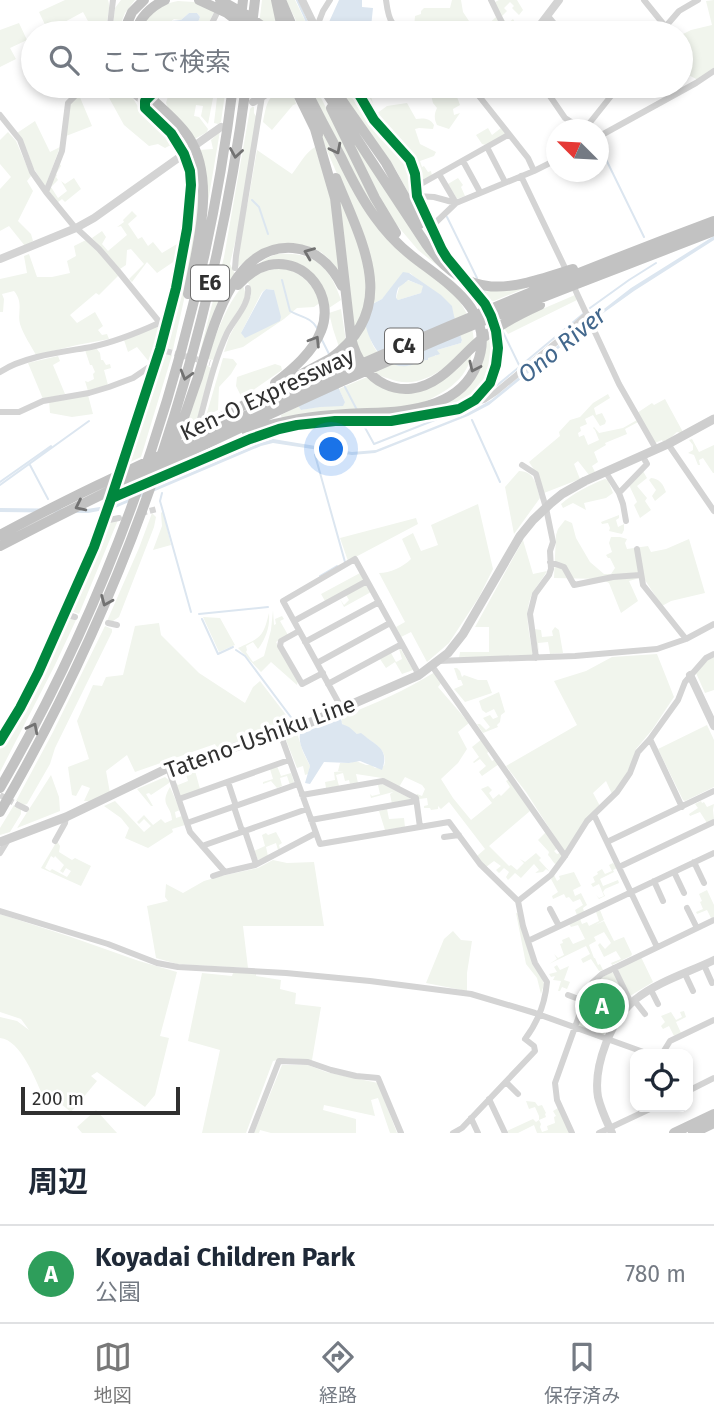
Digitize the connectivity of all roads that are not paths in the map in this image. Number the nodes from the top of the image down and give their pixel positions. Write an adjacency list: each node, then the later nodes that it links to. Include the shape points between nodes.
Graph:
1 (113, 0): 18 (street)
2 (144, 0): 19 (highway)
3 (199, 0): 23 (highway)
4 (221, 0): 21 (street); 26 (highway)
5 (236, 0): 22 (highway)
6 (243, 0): 24 (highway)
7 (255, 0): 25 (highway)
8 (278, 0): 27 (highway); 28 (highway)
9 (302, 0): 29 (street)
10 (330, 0): 30 (street)
11 (386, 0): 31 (street)
12 (491, 0): 32 (street)
13 (559, 0): 17 (street)
14 (643, 0): 35 (street)
15 (698, 0): 36 (street)
16 (162, 1): 20 (highway)
17 (547, 15): 33 (street); 34 (street)
18 (110, 21)
19 (129, 21)
20 (141, 21)
21 (214, 21)
22 (234, 21)
23 (236, 21)
24 (240, 21)
25 (253, 21)
26 (255, 21)
27 (281, 21)
28 (289, 21)
29 (312, 21)
30 (320, 21)
31 (391, 21)
32 (501, 21)
33 (543, 21)
34 (552, 21)
35 (661, 21)
36 (670, 21)
37 (714, 71): 38 (street)
38 (693, 85)
39 (73, 98): 70 (street, via 68,103 62,151)
40 (138, 98): 61 (street, via 145,102 146,111)
41 (151, 98): 85 (highway, via 183,130 201,167 202,209)
42 (231, 98): 85 (highway, E6, via 210,228)
43 (244, 98): 100 (highway, E6, one-way to 100, via 211,281)
44 (259, 98): 55 (street)
45 (262, 98): 80 (street)
46 (305, 98): 62 (highway)
47 (307, 98): 81 (highway, one-way to 81, via 369,209 398,244)
48 (331, 98): 81 (highway, via 387,220)
49 (332, 98): 78 (highway, via 435,256 468,281 517,286 623,251)
50 (361, 98): 69 (street, via 410,160)
51 (480, 98): 59 (street)
52 (551, 98): 53 (street, via 565,118 584,130)
53 (609, 98)
54 (669, 98): 58 (street)
55 (253, 102)
56 (0, 116): 70 (street, via 20,140 32,172)
57 (221, 127): 61 (street)
58 (609, 131)
59 (508, 135): 60 (street); 65 (street)
60 (486, 147): 63 (street); 68 (street)
61 (191, 149): 76 (street); 87 (street, via 187,229)
62 (325, 154): 83 (highway, via 335,198); 91 (highway, via 368,265 368,313 348,346)
63 (463, 161): 66 (street); 71 (street)
64 (546, 165): 65 (street)
65 (534, 171): 67 (street)
66 (439, 174): 69 (street); 73 (street)
67 (521, 176): 68 (street); 84 (street)
68 (505, 182): 71 (street)
69 (416, 185): 72 (street)
70 (46, 192): 76 (street)
71 (480, 192): 73 (street)
72 (417, 196): 73 (street); 75 (street)
73 (456, 203): 75 (street)
74 (714, 222): 78 (highway, Ken-O Expressway / C4)
75 (431, 227): 92 (street, via 447,258 485,304 496,331 498,357 493,375)
76 (76, 228): 79 (street); 86 (street, via 99,248)
77 (714, 231): 78 (highway, Ken-O Expressway / C4)
78 (655, 248): 83 (highway, via 635,266 511,320 483,338 444,374 416,388 383,384 362,366 353,346); 100 (highway, Ken-O Expressway / C4, via 306,398)
79 (0, 259)
80 (235, 268)
81 (432, 270): 100 (highway, one-way to 100, via 457,291 474,313 481,333 480,356 457,391 433,404 404,411 275,424)
82 (247, 288): 98 (street, via 247,300 213,364)
83 (347, 305): 88 (highway, one-way to 88, via 339,280 323,259 305,250 279,248 245,268 228,293)
84 (588, 315): 92 (street, via 496,392); 96 (street, via 619,384)
85 (188, 321): 107 (highway, E6, via 140,482)
86 (159, 323): 87 (street); 90 (street)
87 (165, 329): 89 (street, via 163,350)
88 (210, 337): 91 (highway, one-way to 88, via 312,348 324,322 325,303 317,285 303,271 285,265 267,266 250,274 235,289); 100 (highway)
89 (155, 363): 93 (street, via 109,387 43,401 19,412); 104 (street)
90 (0, 372)
91 (251, 402): 100 (highway, via 172,443)
92 (469, 404): 98 (street, via 391,421 297,425 265,433)
93 (0, 412)
94 (714, 419): 95 (main road, Tateno-Ushiku Line)
95 (668, 444): 96 (main road, Tateno-Ushiku Line); 106 (street)
96 (656, 449): 97 (main road, Tateno-Ushiku Line)
97 (642, 455): 101 (main road, Tateno-Ushiku Line); 103 (street, via 647,464)
98 (188, 465): 100 (street)
99 (522, 465): 105 (street, via 536,474)
100 (162, 469): 110 (highway, Ken-O Expressway / C4); 111 (highway, Ken-O Expressway / C4, one-way to 111); 155 (highway, one-way to 155, via 83,655)
101 (605, 471): 103 (street); 105 (main road, Tateno-Ushiku Line)
102 (128, 491): 104 (street)
103 (619, 493): 109 (street)
104 (111, 500): 108 (street)
105 (546, 508): 113 (street, via 553,542); 131 (main road, Tateno-Ushiku Line, via 520,536 463,634)
106 (714, 511)
107 (123, 516): 108 (street); 145 (highway, E6, one-way to 107, via 71,650)
108 (104, 521): 117 (street)
109 (626, 521)
110 (0, 535)
111 (0, 547)
112 (637, 550): 114 (street)
113 (550, 562): 114 (street, via 564,567 574,584); 129 (street, via 549,575 535,594 530,614)
114 (640, 575): 125 (street)
115 (367, 581): 116 (street); 119 (street); 119 (street, via 355,559 284,601)
116 (379, 602): 121 (street); 126 (street)
117 (64, 614): 118 (street); 140 (street)
118 (75, 617)
119 (294, 621): 124 (street)
120 (108, 623): 123 (street)
121 (390, 623): 127 (street); 130 (street)
122 (714, 624): 125 (street)
123 (117, 625)
124 (299, 631): 126 (street); 132 (street, via 280,646 302,684)
125 (686, 639): 129 (street, via 657,649)
126 (305, 642): 130 (street)
127 (402, 644): 133 (street); 135 (street)
128 (714, 654): 134 (street)
129 (536, 658): 131 (street)
130 (317, 663): 132 (street)
131 (435, 664): 133 (main road, Tateno-Ushiku Line); 172 (street)
132 (323, 673): 135 (street)
133 (419, 675): 136 (main road, Tateno-Ushiku Line)
134 (690, 675): 137 (street); 139 (street)
135 (328, 684): 136 (street)
136 (342, 709): 138 (main road, Tateno-Ushiku Line)
137 (714, 726)
138 (280, 733): 141 (street); 142 (main road, Tateno-Ushiku Line)
139 (650, 739): 152 (street); 156 (street, via 617,792)
140 (0, 741)
141 (289, 760): 143 (street); 144 (street)
142 (168, 768): 148 (street); 157 (main road, Tateno-Ushiku Line)
143 (228, 782): 148 (street); 151 (street)
144 (298, 784): 147 (street); 151 (street)
145 (0, 788)
146 (714, 791): 152 (street)
147 (302, 795): 149 (street, via 383,781); 153 (street)
148 (179, 799): 160 (street)
149 (416, 801): 158 (street); 161 (street)
150 (18, 805): 154 (street)
151 (235, 806): 160 (street); 162 (street)
152 (682, 807): 168 (street)
153 (307, 808): 158 (street); 162 (street)
154 (26, 809)
155 (0, 812)
156 (594, 815): 168 (street); 172 (street)
157 (66, 817): 166 (main road, Tateno-Ushiku Line); 167 (street)
158 (311, 821): 163 (street)
159 (714, 822): 175 (street)
160 (187, 823): 169 (street)
161 (420, 827): 163 (street, via 320,845); 164 (street, via 449,821)
162 (244, 831): 169 (street); 174 (street)
163 (316, 833): 174 (street)
164 (459, 835): 165 (street); 183 (street, via 488,873)
165 (444, 837)
166 (5, 840): 170 (street)
167 (55, 841)
168 (607, 842): 175 (street)
169 (202, 846): 176 (street)
170 (0, 853)
171 (714, 853): 173 (street)
172 (565, 856): 183 (street, via 551,875)
173 (694, 862): 177 (street); 180 (street)
174 (256, 864): 176 (street)
175 (619, 867): 181 (street)
176 (225, 872): 178 (street)
177 (674, 872): 179 (street); 182 (street)
178 (213, 876)
179 (654, 881): 181 (street); 184 (street)
180 (704, 883)
181 (631, 892): 189 (street); 192 (street)
182 (684, 892)
183 (518, 901): 191 (street)
184 (663, 901)
185 (687, 908): 190 (street)
186 (550, 909): 189 (street)
187 (0, 911): 204 (street, via 157,963 425,987 471,994)
188 (714, 920): 190 (street)
189 (559, 926): 191 (street)
190 (697, 928): 192 (street)
191 (528, 941): 204 (street, via 547,982)
192 (657, 947): 195 (street)
193 (714, 960): 194 (street)
194 (704, 965): 196 (street); 197 (street)
195 (614, 968): 201 (street, via 593,982); 202 (street)
196 (685, 974): 198 (street); 199 (street)
197 (712, 983)
198 (651, 990): 202 (street); 203 (street)
199 (693, 991)
200 (568, 995): 201 (street)
201 (584, 1001): 207 (street)
202 (633, 1002): 205 (street); 208 (street, via 618,1018)
203 (658, 1004)
204 (540, 1014): 207 (street); 212 (street, via 525,1039 535,1051)
205 (645, 1014)
206 (714, 1020): 210 (street, via 670,1041)
207 (575, 1027): 208 (street); 226 (street, via 555,1088)
208 (609, 1039): 209 (street); 220 (street, via 597,1086)
209 (636, 1049)
210 (665, 1049)
211 (714, 1078): 213 (street)
212 (506, 1082): 214 (street); 215 (street)
213 (693, 1088)
214 (518, 1094)
215 (489, 1099): 218 (street); 225 (street)
216 (645, 1112): 220 (street)
217 (714, 1114): 228 (highway)
218 (471, 1118): 223 (street); 224 (street)
219 (714, 1123): 229 (highway)
220 (611, 1130): 227 (street)
221 (251, 1133): 222 (street, via 279,1062 309,1062 378,1078)
222 (401, 1133)
223 (453, 1133)
224 (478, 1133)
225 (505, 1133)
226 (572, 1133)
227 (599, 1133)
228 (674, 1133)
229 (693, 1133)

